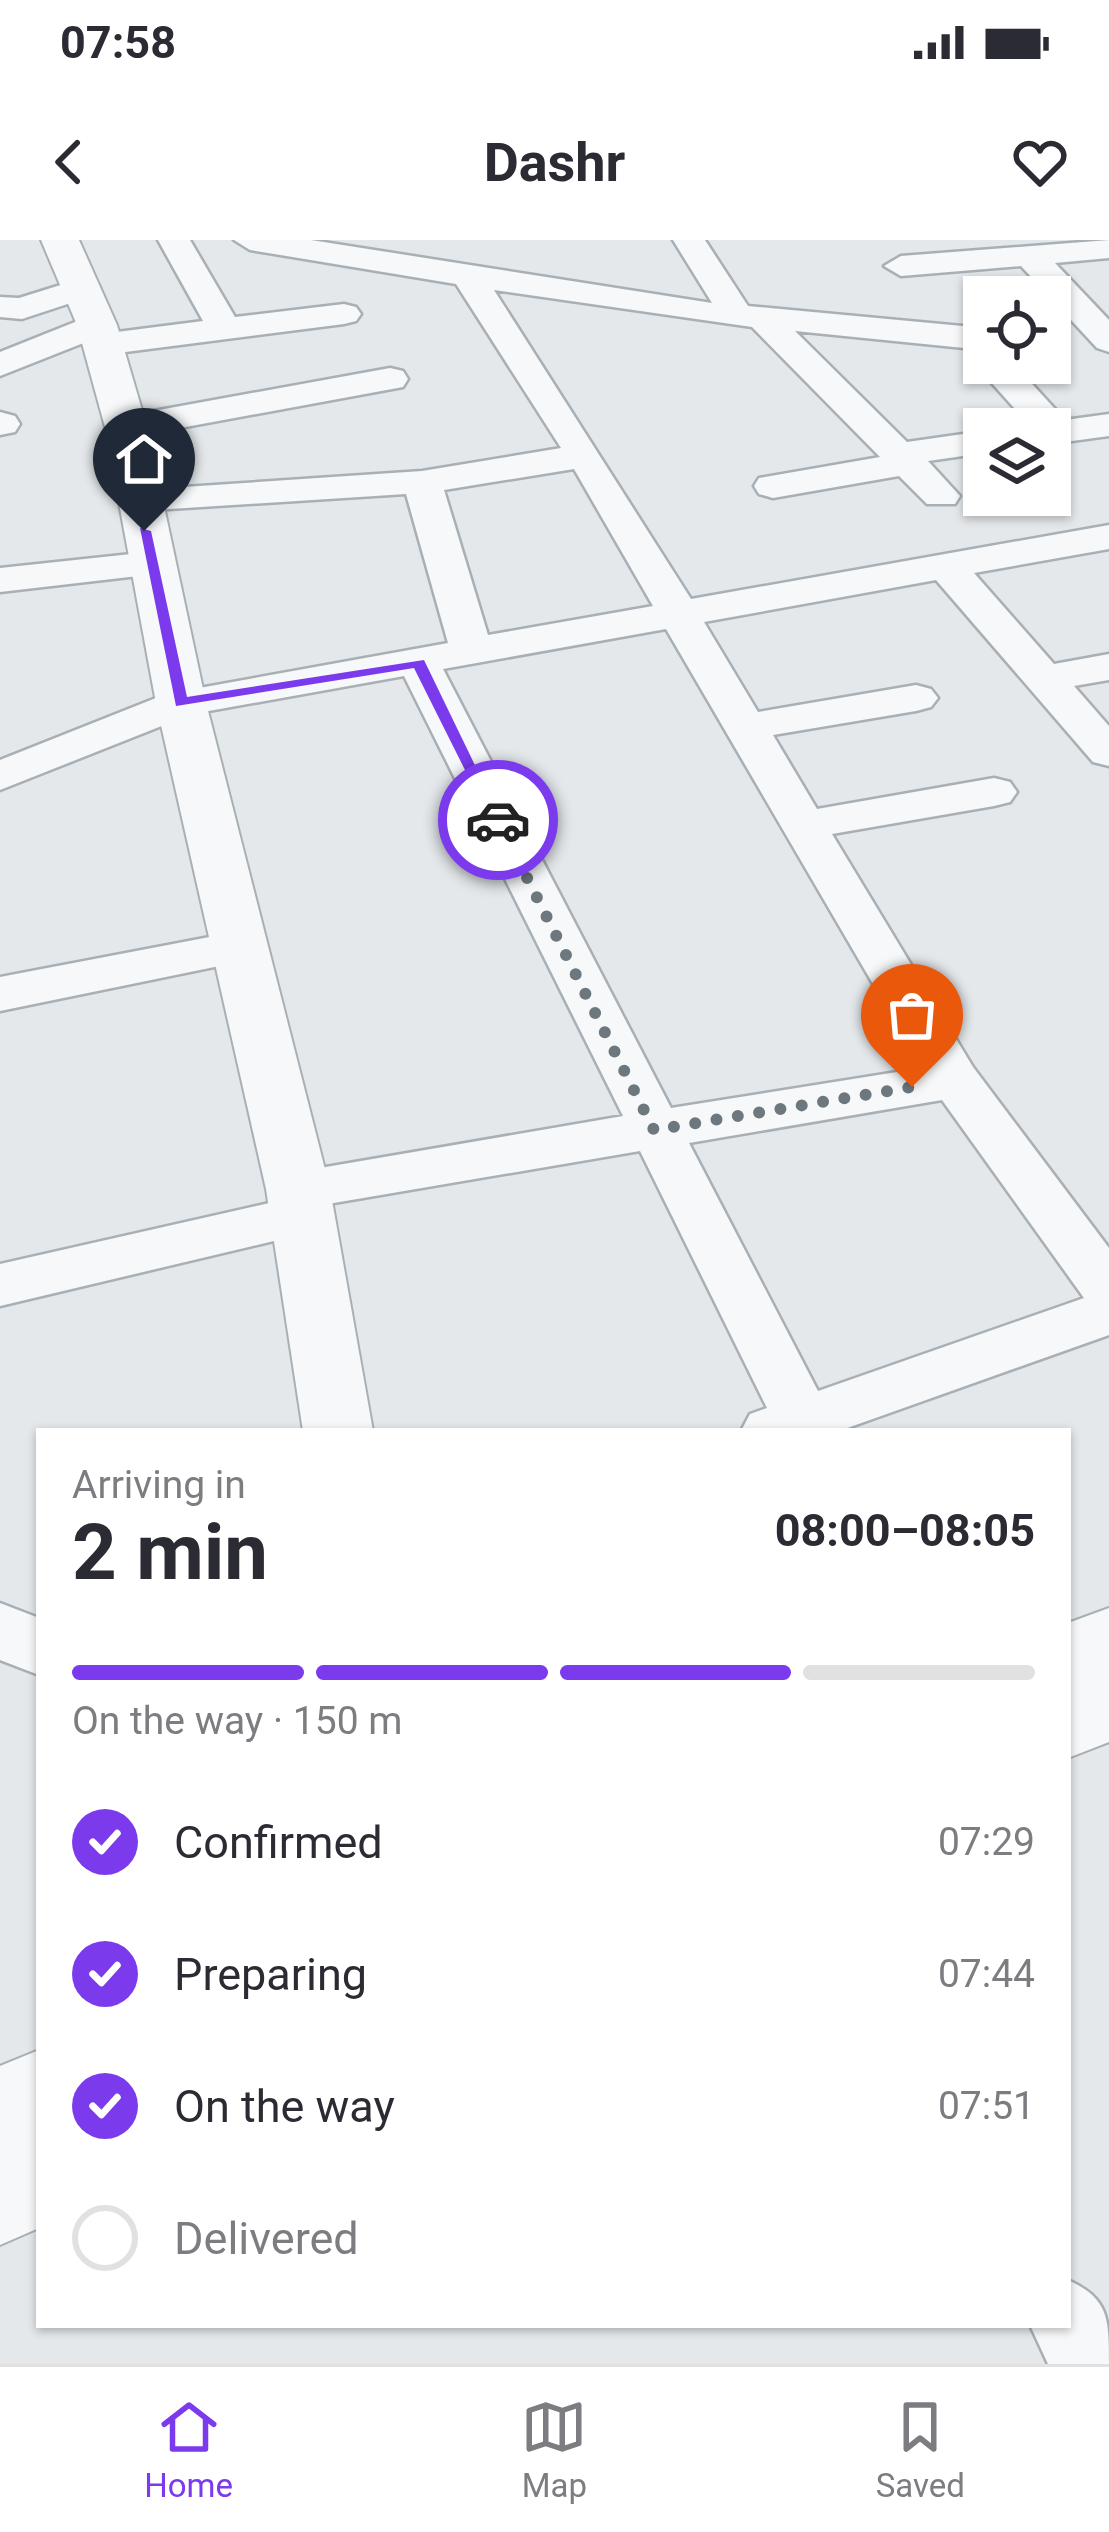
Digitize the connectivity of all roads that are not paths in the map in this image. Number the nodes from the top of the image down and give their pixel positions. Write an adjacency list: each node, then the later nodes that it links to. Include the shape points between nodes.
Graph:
1 (60, 240): 12 (street)
2 (174, 240): 13 (street)
3 (689, 240): 11 (street)
4 (270, 241): 8 (street)
5 (1109, 248): 7 (street)
6 (891, 253): 7 (street); 14 (street)
7 (1028, 255): 16 (street)
8 (467, 274): 11 (street); 27 (street)
9 (0, 308): 12 (street)
10 (344, 314): 13 (street)
11 (750, 317): 14 (street); 28 (street)
12 (94, 319): 13 (street); 19 (street); 24 (street)
13 (225, 329)
14 (919, 333): 15 (street)
15 (963, 337)
16 (1109, 341)
17 (1071, 348): 18 (street)
18 (1109, 352)
19 (0, 364)
20 (390, 380): 24 (street)
21 (1012, 384): 22 (street)
22 (1032, 408)
23 (1109, 425): 25 (street)
24 (125, 427): 32 (street)
25 (1071, 430)
26 (963, 446): 28 (street)
27 (585, 456): 29 (street); 37 (street)
28 (904, 459): 30 (street); 31 (street)
29 (422, 482): 32 (street); 38 (street)
30 (772, 486)
31 (941, 496)
32 (138, 499): 34 (street)
33 (1109, 537): 35 (street)
34 (150, 564): 36 (street); 43 (street)
35 (946, 566): 37 (street); 41 (street)
36 (0, 580)
37 (679, 614): 38 (street); 44 (street)
38 (472, 653): 39 (street)
39 (419, 663): 43 (street); 52 (street)
40 (1109, 667): 41 (street)
41 (1042, 679): 45 (street)
42 (916, 698): 44 (street)
43 (181, 703): 46 (street); 49 (street)
44 (745, 727): 48 (street)
45 (1109, 754)
46 (0, 776)
47 (994, 792): 48 (street)
48 (803, 825): 51 (street)
49 (242, 947): 50 (street); 53 (street)
50 (0, 994)
51 (955, 1080): 52 (street); 55 (street)
52 (654, 1130): 53 (street); 57 (street)
53 (299, 1203): 54 (street); 58 (street)
54 (0, 1285)
55 (1109, 1291)
56 (1109, 1312): 57 (street)
57 (787, 1425)
58 (337, 1428)
59 (0, 1630): 61 (street)
60 (1109, 1640): 62 (street)
61 (36, 1646)
62 (1071, 1657)
63 (1109, 1706): 64 (street)
64 (1071, 1723)
65 (36, 2094): 66 (street)
66 (0, 2110)
67 (36, 2184): 68 (street)
68 (0, 2200)

